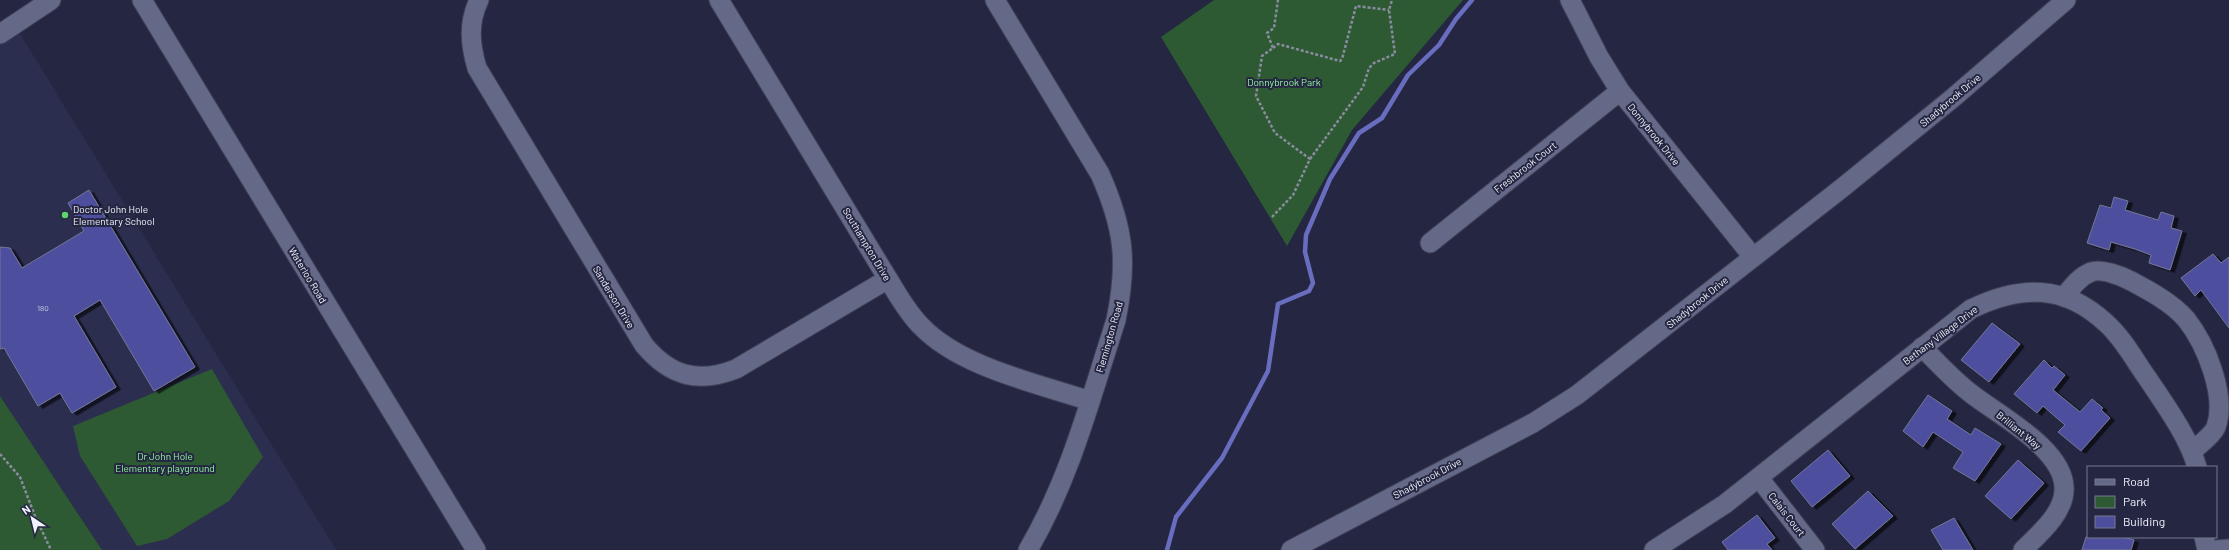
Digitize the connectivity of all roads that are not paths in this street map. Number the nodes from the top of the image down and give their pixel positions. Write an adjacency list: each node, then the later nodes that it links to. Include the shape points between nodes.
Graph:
1 (52, 0): 8 (street)
2 (142, 0): 20 (street, Waterloo Road)
3 (479, 0): 12 (street, Sanderson Drive, via 470,33 471,49 477,68 644,345 668,368 682,374 702,377 718,376 736,369)
4 (719, 0): 12 (street, Southampton Drive)
5 (995, 0): 15 (street, Flemington Road, via 1100,174 1118,223 1123,248 1121,295 1116,320)
6 (2066, 0): 11 (street, Shadybrook Drive, via 1954,97)
7 (1578, 2): 9 (street, Donnybrook Drive, via 1599,57)
8 (0, 34)
9 (1620, 91): 10 (street, Freshbrook Court); 11 (street, Donnybrook Drive)
10 (1430, 243)
11 (1753, 257): 22 (street, Shadybrook Drive, via 1609,372 1533,423)
12 (888, 279): 15 (street, Southampton Drive, via 906,309 920,326 953,352 976,363)
13 (2064, 297): 14 (street, Bethany Village Drive, via 2030,291 1994,298 1971,309); 16 (street, Bethany Village Drive, via 2088,308 2107,323 2157,393); 16 (street, via 2075,282 2092,271 2118,274 2154,293 2186,319 2207,356 2217,385 2219,407 2215,428)
14 (1922, 347): 17 (street, Bethany Village Drive); 25 (street, Brilliant Way, via 1972,395 2037,443 2059,470 2063,480 2063,501 2042,531)
15 (1090, 401): 21 (street, Flemington Road, via 1062,484)
16 (2194, 459)
17 (1759, 478): 23 (street, Bethany Village Drive, via 1701,521); 24 (street, Calais Court)
18 (2204, 538): 26 (street)
19 (2229, 549): 27 (street)
20 (476, 550)
21 (1030, 550)
22 (1291, 550)
23 (1654, 550)
24 (1815, 550)
25 (2023, 550)
26 (2207, 550)
27 (2216, 550)

